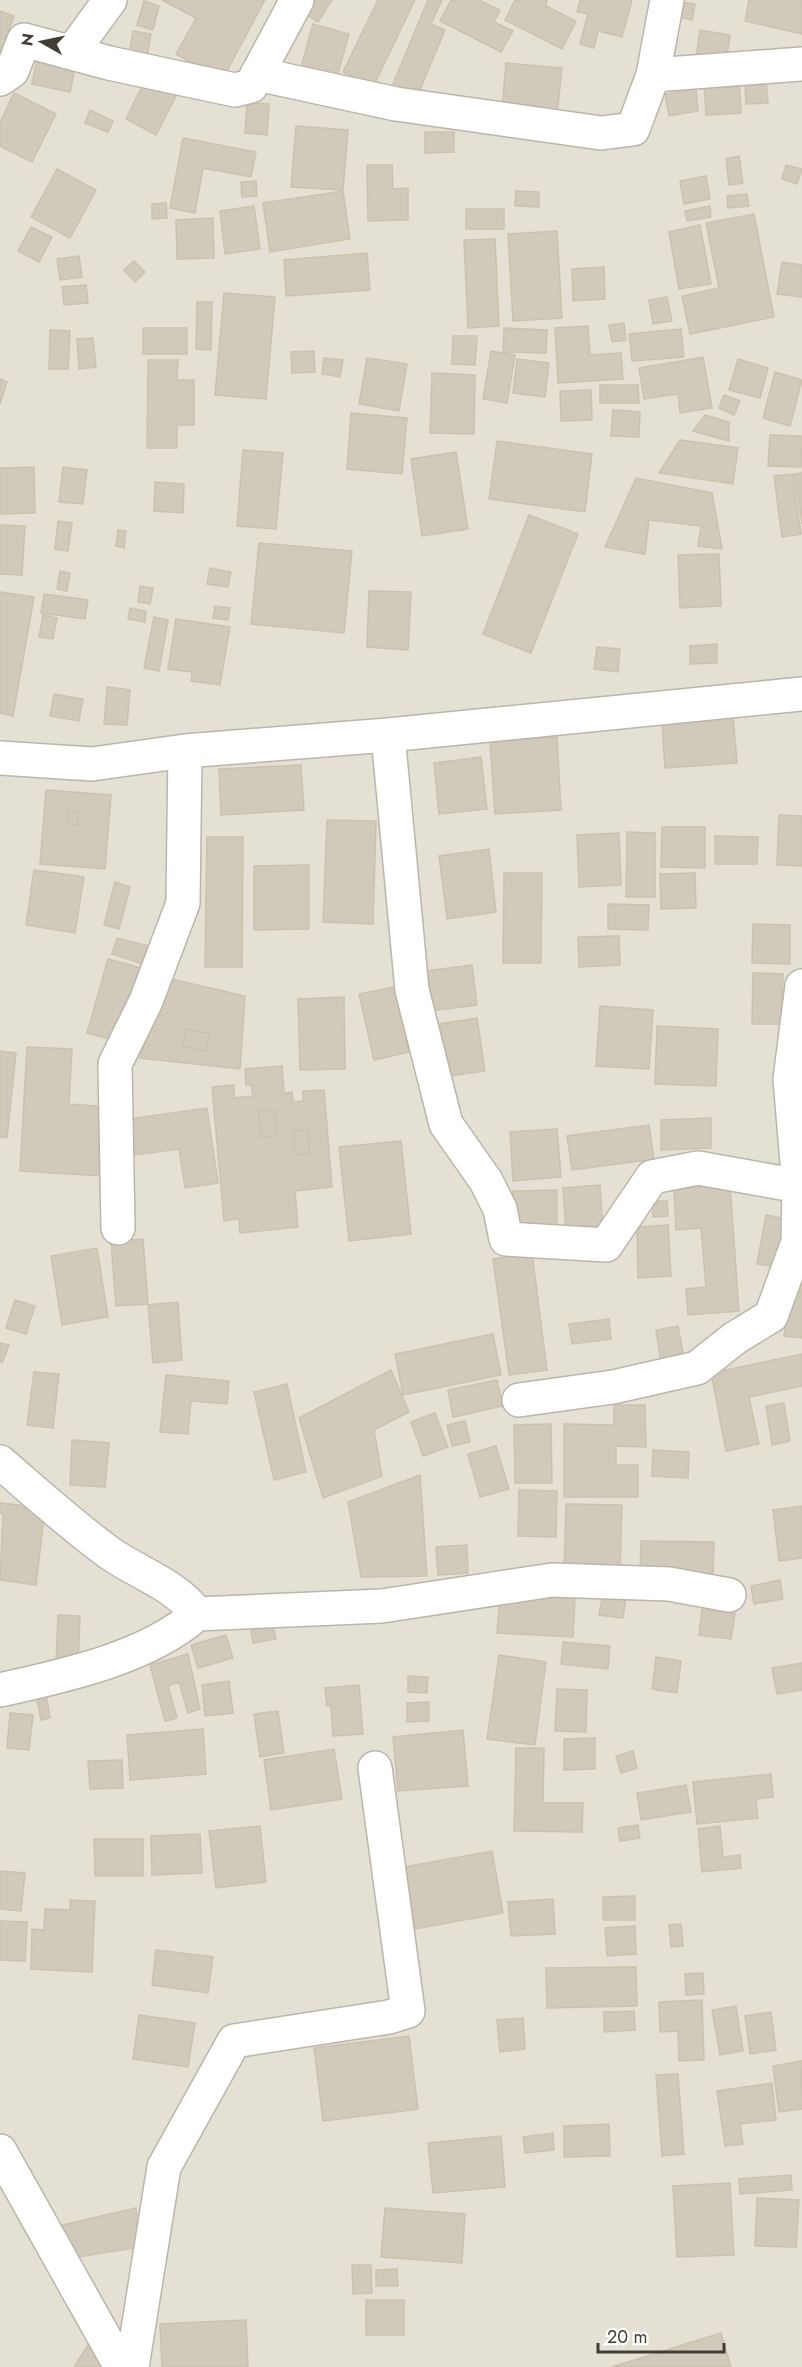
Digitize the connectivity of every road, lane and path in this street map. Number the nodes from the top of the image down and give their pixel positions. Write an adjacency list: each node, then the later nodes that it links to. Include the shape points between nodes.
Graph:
1 (110, 0): 4 (street)
2 (297, 0): 6 (street)
3 (667, 0): 7 (street)
4 (73, 51): 6 (street, via 109,63 235,90 251,86); 8 (street, via 24,40 12,71)
5 (802, 64): 7 (street)
6 (257, 74): 7 (street, via 396,104 601,133 633,129)
7 (653, 75)
8 (0, 79)
9 (802, 694): 10 (street)
10 (388, 735): 11 (street); 14 (street, via 412,990 446,1124 486,1181 500,1209 506,1239 606,1245 652,1177 698,1167)
11 (185, 751): 12 (street, via 92,764); 15 (street, via 183,903 146,1001 115,1064)
12 (0, 758)
13 (802, 986): 14 (street, via 790,1078)
14 (799, 1186): 16 (street, via 798,1242 771,1316 697,1368 613,1387)
15 (118, 1228)
16 (519, 1400)
17 (0, 1462): 19 (street, via 82,1532 189,1603)
18 (729, 1595): 19 (street, via 669,1584 552,1580 382,1606)
19 (197, 1614): 20 (street, via 178,1632 84,1671)
20 (0, 1690)
21 (375, 1768): 24 (street, via 408,2011 234,2041 164,2167)
22 (0, 2151): 23 (street)
23 (121, 2367)
24 (132, 2367)

